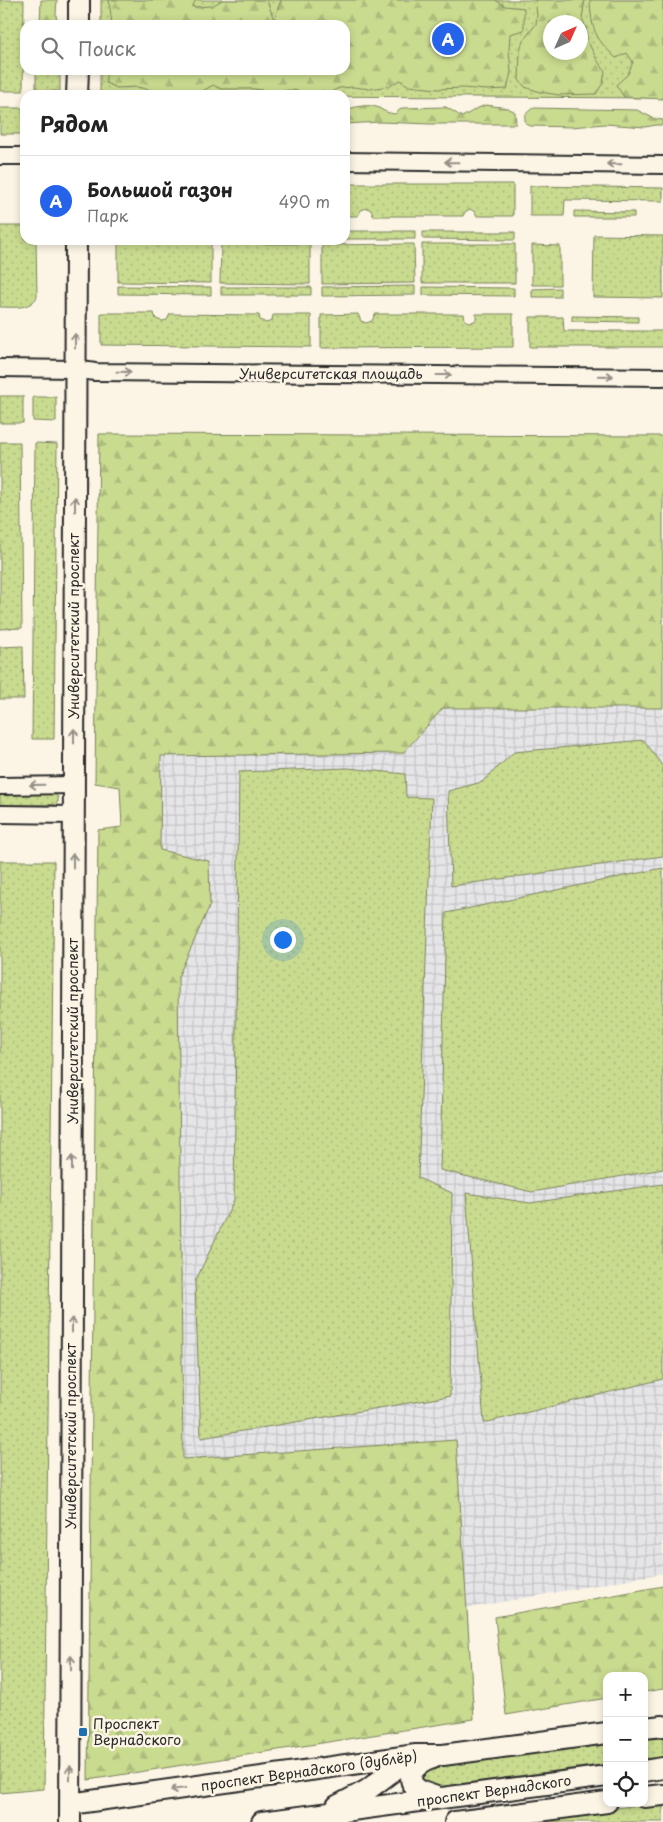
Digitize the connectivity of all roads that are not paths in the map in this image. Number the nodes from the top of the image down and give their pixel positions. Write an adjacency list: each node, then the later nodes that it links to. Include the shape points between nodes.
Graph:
1 (79, 0): 2 (main road)
2 (78, 20)
3 (78, 75): 4 (main road)
4 (77, 90)
5 (0, 156): 6 (street)
6 (20, 156)
7 (350, 161): 8 (street, one-way to 7)
8 (663, 164)
9 (76, 245): 11 (main road, Университетский проспект, one-way to 9)
10 (0, 368): 11 (street, Университетская площадь)
11 (75, 369): 12 (street, Университетская площадь, one-way to 12, via 95,372); 13 (main road, Университетский проспект, one-way to 11)
12 (663, 377)
13 (74, 785): 14 (street, one-way to 14); 16 (main road, Университетский проспект)
14 (0, 786)
15 (0, 814): 16 (street)
16 (74, 815): 31 (main road, Университетский проспект, one-way to 16)
17 (663, 1726): 18 (main road)
18 (648, 1728)
19 (603, 1734): 21 (main road, проспект Вернадского (дублёр))
20 (416, 1755): 21 (main road, проспект Вернадского (дублёр)); 22 (main road, проспект Вернадского (дублёр)); 26 (main road)
21 (444, 1755): 29 (main road, via 419,1764 412,1778 414,1786 422,1792)
22 (330, 1768): 26 (main road); 31 (main road, проспект Вернадского (дублёр), one-way to 31)
23 (663, 1768): 24 (main road)
24 (648, 1770)
25 (603, 1777): 29 (main road, проспект Вернадского)
26 (378, 1782): 29 (main road, via 402,1791); 32 (main road, via 355,1798)
27 (663, 1794): 28 (main road)
28 (648, 1796)
29 (439, 1798): 32 (main road, проспект Вернадского)
30 (603, 1803): 34 (main road, проспект Вернадского)
31 (70, 1813)
32 (314, 1815): 33 (main road, проспект Вернадского)
33 (262, 1822)
34 (455, 1822)

